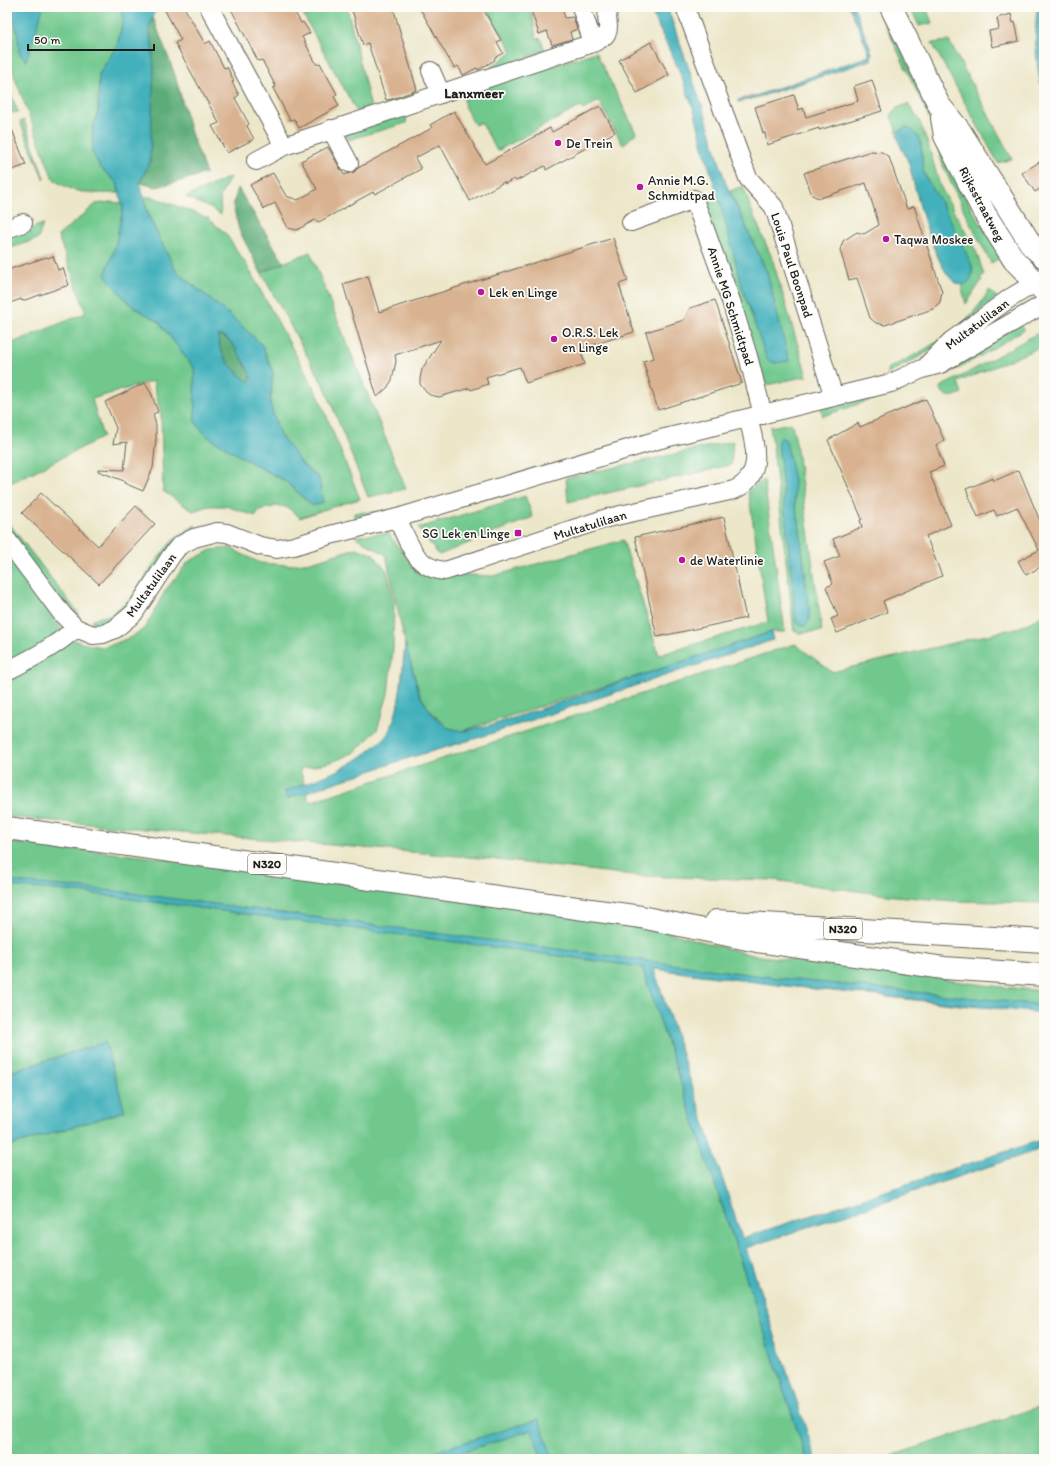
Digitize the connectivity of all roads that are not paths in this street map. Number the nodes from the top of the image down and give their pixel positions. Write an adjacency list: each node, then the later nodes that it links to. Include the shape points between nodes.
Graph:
1 (209, 7): 11 (street)
2 (581, 7): 6 (street)
3 (609, 7): 6 (street, via 609,29)
4 (685, 7): 19 (street, Louis Paul Boonpad, via 748,178 774,207)
5 (891, 7): 9 (main road, Rijksstraatweg)
6 (593, 44): 8 (street)
7 (431, 71): 8 (street)
8 (440, 94): 10 (street)
9 (939, 105): 15 (main road, Rijksstraatweg, via 960,131 1032,246); 16 (main road, Rijksstraatweg, via 945,136 985,214 1014,260)
10 (331, 129): 11 (street); 13 (street)
11 (284, 146): 12 (street)
12 (256, 161)
13 (349, 163)
14 (631, 222): 20 (street, Annie MG Schmidtpad, via 694,199 748,356)
15 (1044, 257)
16 (1041, 285): 18 (street, Multatulilaan, via 1010,298 951,341)
17 (1044, 304): 18 (street, Multatulilaan, via 940,364)
18 (922, 369): 19 (street, Multatulilaan, via 891,383)
19 (834, 397): 20 (street, Multatulilaan)
20 (756, 416): 21 (street, Multatulilaan, via 661,439); 21 (street, Multatulilaan, via 755,462 752,474 742,486 734,490 607,518 445,571 435,570 418,559)
21 (397, 518): 23 (street, Multatulilaan, via 277,549 260,546 227,533 217,532 194,538 179,546 134,613 115,629 103,634 93,634)
22 (7, 540): 23 (street, via 63,615)
23 (76, 628): 24 (street, via 64,638)
24 (7, 671)
25 (7, 828): 26 (main road, N320)
26 (641, 917): 27 (main road, N320); 28 (main road, N320, via 765,942 944,968)
27 (1044, 941)
28 (1044, 975)

